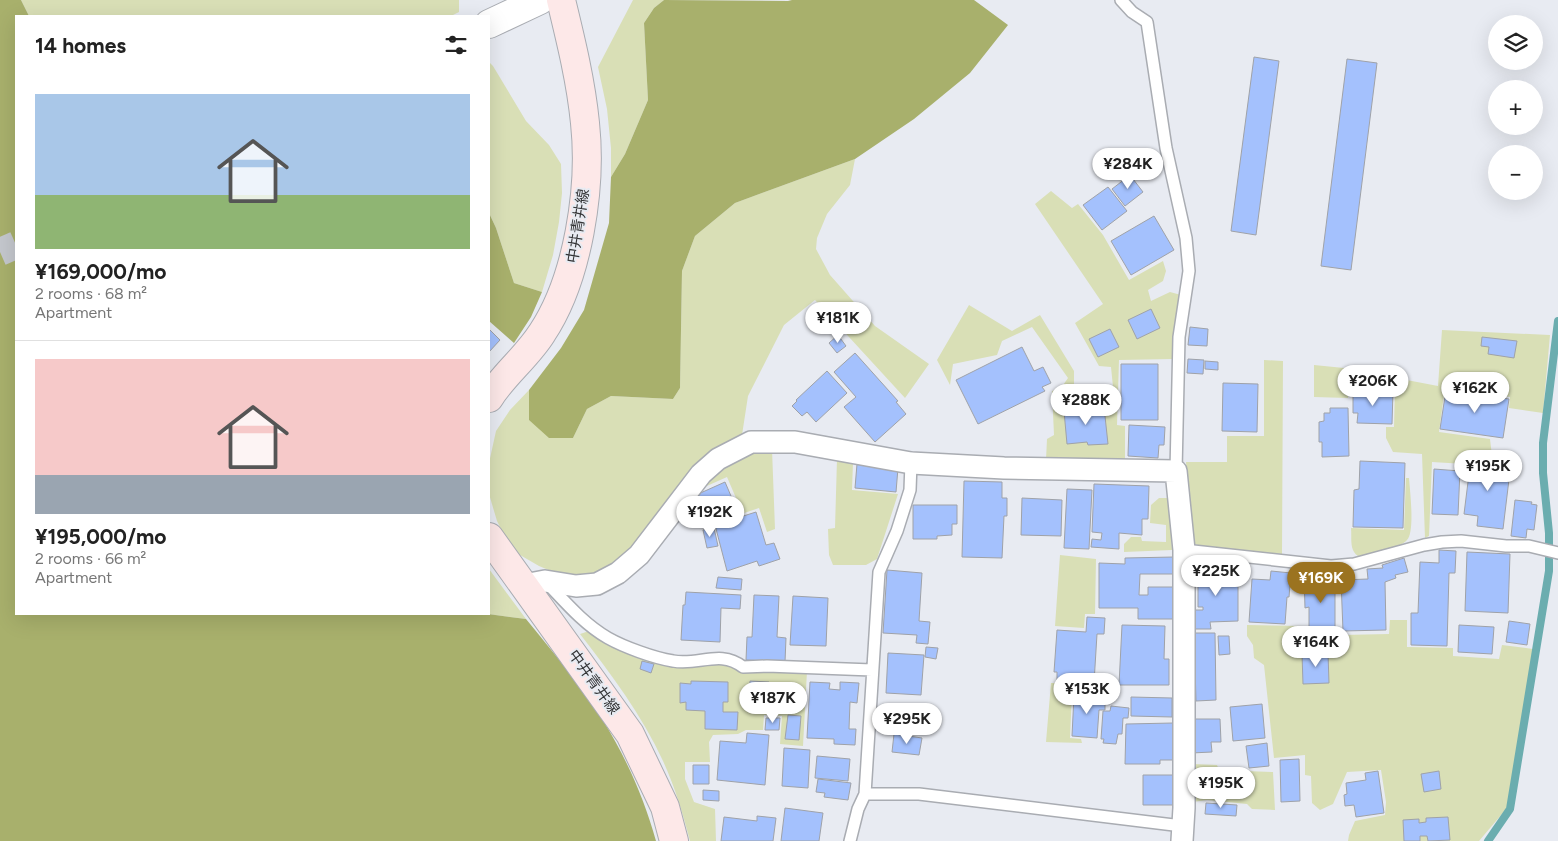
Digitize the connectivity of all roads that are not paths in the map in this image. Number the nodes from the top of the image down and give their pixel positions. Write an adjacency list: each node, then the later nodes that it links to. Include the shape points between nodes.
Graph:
1 (540, 0): 4 (street)
2 (561, 0): 5 (main road, 中井青井線, via 586,124 584,203 571,272 558,305 526,355)
3 (1121, 0): 7 (lane, via 1147,22 1166,148 1186,238 1189,271 1179,337)
4 (490, 24)
5 (490, 397)
6 (911, 463): 7 (street); 11 (street, via 795,442 751,442 718,459 701,474 639,555 618,573 597,584); 12 (lane, via 910,490 879,572)
7 (1176, 472): 9 (street)
8 (490, 538): 11 (main road, 中井青井線)
9 (1184, 550): 10 (lane, via 1332,566 1354,564 1442,542 1529,546); 14 (street)
10 (1558, 553)
11 (534, 583): 12 (lane, via 608,638 650,656 674,662 720,657 743,667); 15 (main road, 中井青井線, via 630,734 665,807)
12 (872, 670): 13 (lane)
13 (865, 794): 14 (lane, via 919,794); 16 (lane)
14 (1182, 834)
15 (674, 841)
16 (850, 841)

